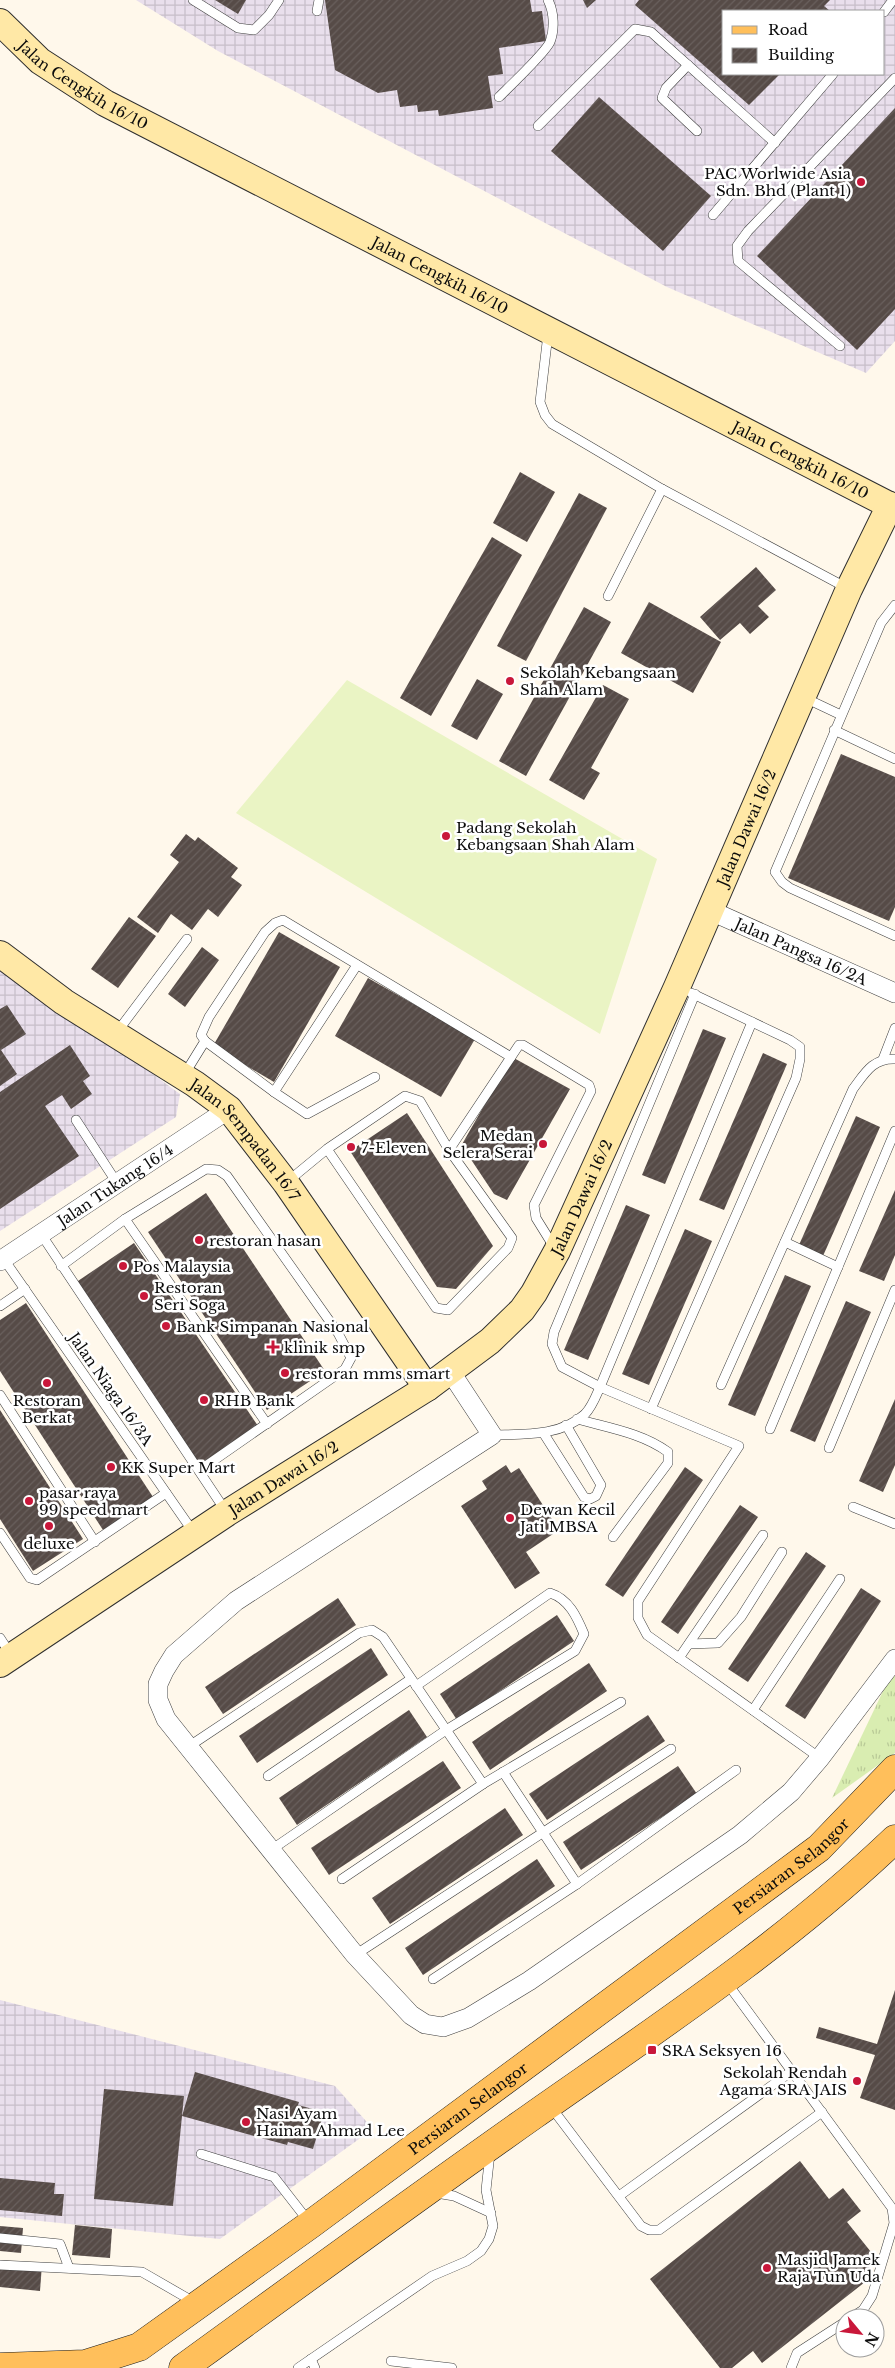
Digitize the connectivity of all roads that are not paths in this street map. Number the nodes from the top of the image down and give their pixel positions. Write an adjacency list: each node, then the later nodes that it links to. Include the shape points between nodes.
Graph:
1 (193, 0): 2 (lane, via 238,28 254,30)
2 (279, 0)
3 (319, 0): 7 (lane)
4 (548, 0): 12 (lane, via 553,24 549,43)
5 (892, 0): 6 (lane)
6 (885, 10)
7 (317, 11)
8 (0, 22): 17 (street, Jalan Cengkih 16/10, via 40,61 105,104)
9 (688, 65): 13 (lane, via 651,32 635,30); 14 (lane, via 666,88 662,98); 15 (lane)
10 (833, 75): 15 (lane)
11 (895, 78): 18 (lane, via 737,246 738,261)
12 (499, 97)
13 (538, 126)
14 (697, 131)
15 (774, 143): 16 (lane)
16 (713, 215)
17 (549, 332): 19 (lane, via 540,402 545,415 552,424); 20 (street, Jalan Cengkih 16/10)
18 (840, 346)
19 (662, 489): 21 (lane); 22 (lane)
20 (892, 507): 21 (street, Jalan Dawai 16/2)
21 (849, 590): 24 (street, Jalan Dawai 16/2)
22 (608, 596)
23 (895, 605): 25 (lane, via 881,623)
24 (802, 697): 25 (lane); 28 (street, Jalan Dawai 16/2)
25 (841, 715): 26 (lane)
26 (834, 730): 27 (lane); 29 (lane, via 776,872 790,888)
27 (895, 759)
28 (708, 910): 33 (street, Jalan Dawai 16/2); 34 (street, Jalan Pangsa 16/2A)
29 (895, 936)
30 (186, 939): 37 (lane)
31 (0, 954): 37 (street, Jalan Sempadan 16/7, via 64,1002)
32 (357, 966): 38 (lane, via 283,920 275,923 265,932 209,1017 201,1036); 39 (lane); 44 (lane)
33 (686, 991): 35 (lane); 55 (street, Jalan Dawai 16/2); 64 (lane, via 554,1332 552,1344 562,1367)
34 (895, 993)
35 (752, 1022): 64 (lane); 67 (lane, via 800,1047 796,1078)
36 (895, 1028): 40 (lane)
37 (115, 1034): 42 (street, Jalan Sempadan 16/7)
38 (205, 1041): 42 (lane); 44 (lane)
39 (511, 1057): 49 (lane); 55 (lane, via 519,1045 523,1045 589,1084 591,1091 534,1205 536,1218)
40 (883, 1059): 41 (lane); 54 (lane, via 871,1066 853,1089)
41 (895, 1059)
42 (183, 1076): 45 (street, Jalan Sempadan 16/7)
43 (376, 1077): 44 (lane, via 307,1114)
44 (274, 1092)
45 (230, 1109): 50 (street, Jalan Tukang 16/4); 51 (street, Jalan Sempadan 16/7)
46 (76, 1120): 50 (lane)
47 (895, 1131): 58 (lane)
48 (327, 1149): 49 (lane, via 405,1096 420,1102); 49 (lane, via 436,1308 448,1310 508,1248 512,1238); 51 (lane)
49 (449, 1150)
50 (118, 1183): 53 (street, Jalan Tukang 16/4)
51 (286, 1183): 65 (street, Jalan Sempadan 16/7)
52 (126, 1219): 57 (lane); 69 (lane); 69 (lane, via 206,1169 218,1170 227,1176 338,1333 351,1358 345,1369)
53 (41, 1234): 56 (street, Jalan Tukang 16/4); 57 (lane)
54 (785, 1242): 58 (lane); 63 (lane)
55 (556, 1251): 62 (street, Jalan Dawai 16/2, via 522,1310 490,1341)
56 (2, 1259): 59 (lane, Jalan Niaga 16/3A)
57 (61, 1266): 75 (lane)
58 (838, 1268): 71 (lane)
59 (25, 1289): 61 (lane); 76 (lane, Jalan Niaga 16/3A)
60 (895, 1290): 74 (lane)
61 (0, 1306)
62 (450, 1371): 65 (street, Jalan Dawai 16/2); 73 (street)
63 (721, 1385)
64 (600, 1387): 67 (lane); 68 (lane, via 586,1413)
65 (428, 1388): 78 (street, Jalan Dawai 16/2)
66 (0, 1395): 84 (lane)
67 (651, 1409): 89 (lane, via 739,1446 638,1601 638,1618 647,1635)
68 (577, 1420): 70 (lane); 83 (lane, via 637,1435 655,1442 668,1452 668,1463)
69 (267, 1424): 75 (lane)
70 (566, 1425): 72 (lane); 72 (lane, via 601,1485 596,1496 590,1499 584,1497)
71 (770, 1429)
72 (544, 1434): 73 (lane)
73 (492, 1435): 95 (street, via 236,1601 174,1655 158,1684 158,1700 166,1719)
74 (829, 1448)
75 (200, 1470): 78 (lane)
76 (166, 1493): 82 (lane, Jalan Niaga 16/3A); 84 (lane)
77 (853, 1507): 79 (lane)
78 (227, 1513): 82 (street, Jalan Dawai 16/2)
79 (894, 1521)
80 (0, 1533): 84 (lane, via 30,1578 37,1580)
81 (762, 1535): 87 (lane)
82 (196, 1536): 88 (street, Jalan Dawai 16/2)
83 (613, 1538)
84 (95, 1542)
85 (782, 1552): 87 (lane, via 718,1643)
86 (840, 1579): 93 (lane)
87 (689, 1644): 89 (lane)
88 (4, 1653)
89 (679, 1658): 93 (lane)
90 (895, 1659): 97 (street)
91 (413, 1682): 94 (lane); 94 (lane, via 550,1592 562,1598 576,1615 584,1634 575,1651); 95 (lane, via 383,1637 372,1630 359,1633); 101 (lane)
92 (621, 1702): 100 (lane)
93 (753, 1710): 97 (lane)
94 (446, 1730): 102 (lane); 105 (lane)
95 (188, 1747): 105 (street)
96 (671, 1749): 103 (lane)
97 (820, 1758): 108 (street, via 791,1792 740,1835 529,1981 468,2018 443,2027 425,2024 411,2015)
98 (736, 1770): 107 (lane)
99 (895, 1770): 119 (main road, Persiaran Selangor, via 820,1848)
100 (503, 1772): 102 (lane); 103 (lane)
101 (268, 1776)
102 (483, 1784): 106 (lane)
103 (542, 1832): 107 (lane); 108 (lane)
104 (895, 1839): 110 (main road, via 857,1875)
105 (271, 1850): 108 (street)
106 (342, 1879)
107 (576, 1884): 109 (lane)
108 (356, 1955)
109 (434, 1979)
110 (726, 1981): 111 (lane); 112 (main road)
111 (792, 2071): 113 (lane); 117 (lane)
112 (549, 2104): 114 (main road); 117 (lane)
113 (822, 2112): 117 (lane, via 659,2230 641,2226); 124 (lane, via 894,2214 872,2296)
114 (492, 2144): 116 (main road); 118 (lane, via 486,2178)
115 (201, 2154): 119 (lane, via 274,2177)
116 (426, 2192): 118 (lane, via 454,2196); 129 (main road)
117 (619, 2196)
118 (492, 2213): 126 (lane, via 489,2239 481,2251 467,2261 432,2276)
119 (311, 2224): 123 (main road, Persiaran Selangor)
120 (0, 2238): 122 (lane, via 60,2244)
121 (0, 2264): 122 (lane)
122 (70, 2268): 123 (lane, via 142,2272)
123 (200, 2305): 128 (main road, Persiaran Selangor, via 140,2348 85,2364)
124 (864, 2308)
125 (835, 2328): 133 (lane, via 797,2353)
126 (311, 2359): 130 (lane); 131 (lane)
127 (391, 2361): 132 (lane)
128 (0, 2367)
129 (183, 2368)
130 (298, 2368)
131 (315, 2368)
132 (452, 2368)
133 (791, 2368)

